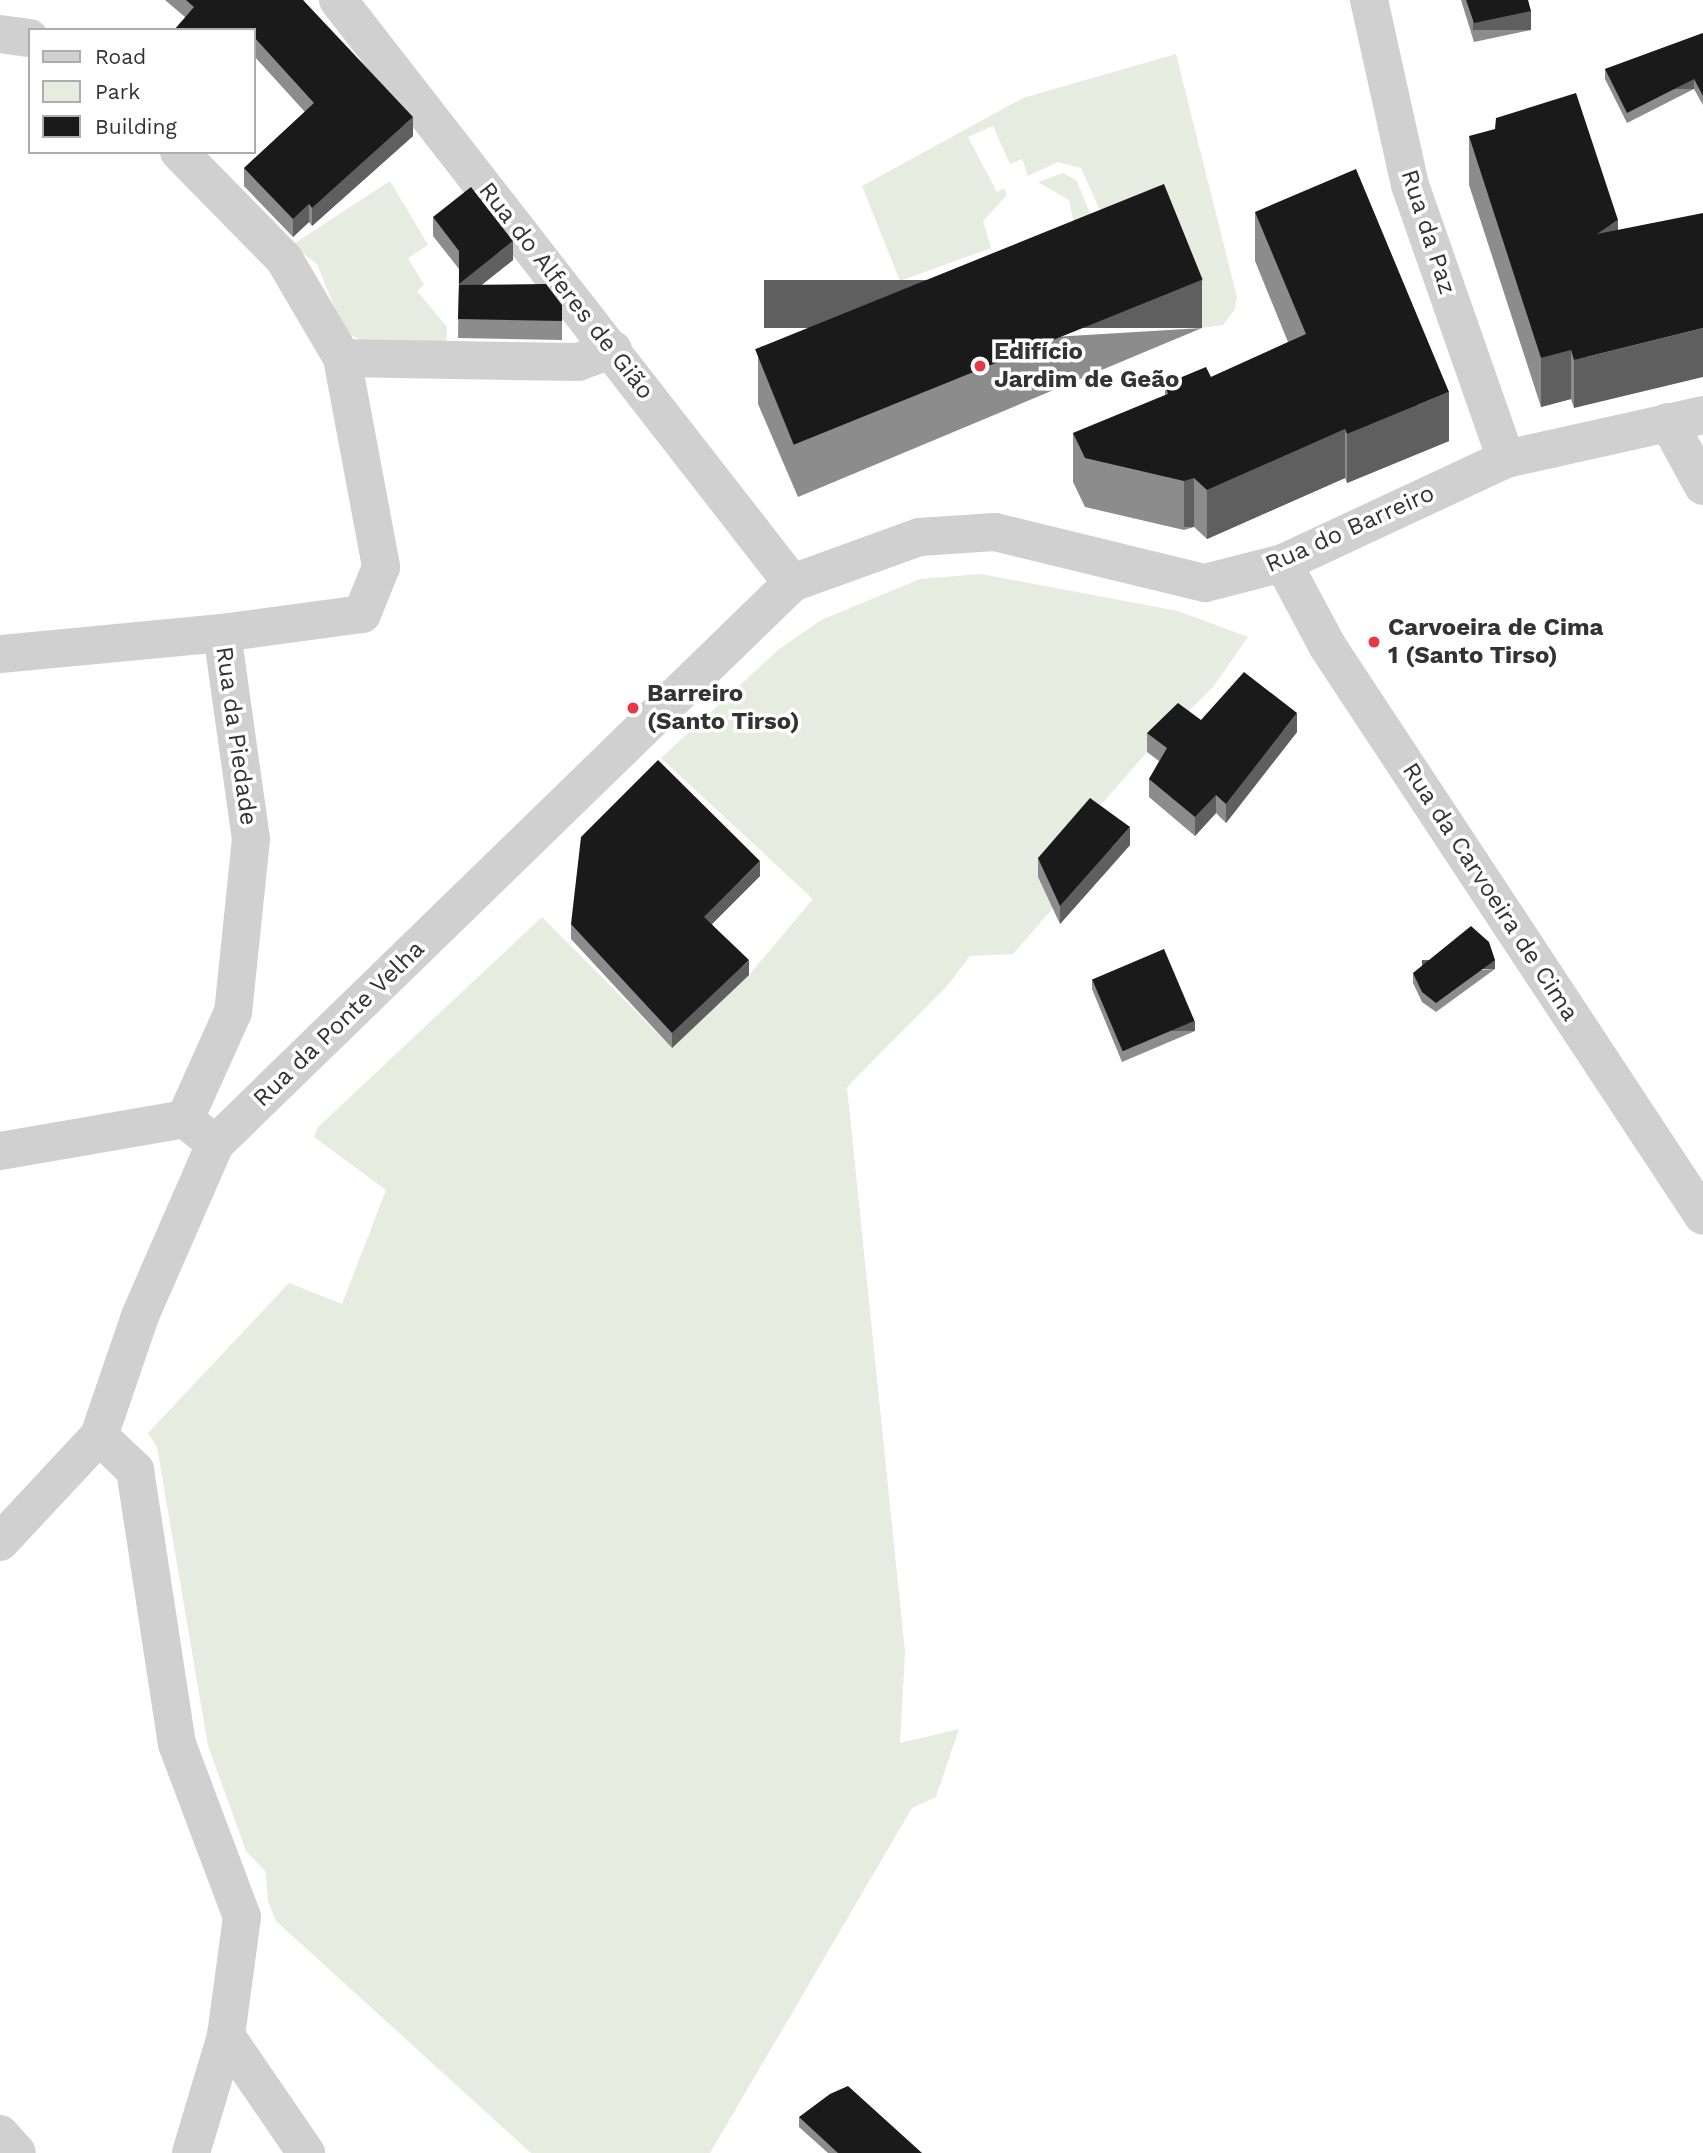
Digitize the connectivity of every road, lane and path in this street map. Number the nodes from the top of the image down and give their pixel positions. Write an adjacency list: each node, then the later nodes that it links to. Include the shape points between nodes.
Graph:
1 (338, 0): 6 (street, Rua do Alferes de Gião)
2 (1369, 0): 9 (street, Rua da Paz, via 1410,185)
3 (0, 34): 4 (street)
4 (28, 38)
5 (181, 154): 7 (street, Rua da Piedade, via 284,259)
6 (613, 349): 7 (street, via 578,362); 12 (street, Rua do Alferes de Gião)
7 (342, 358): 13 (street, Rua da Piedade, via 381,567 362,614)
8 (1685, 418): 9 (street, Rua do Barreiro); 10 (street)
9 (1506, 460): 11 (street, Rua do Barreiro)
10 (1703, 485)
11 (1283, 564): 12 (street, Rua do Barreiro, via 1205,583 995,532 919,537); 18 (street, Rua da Carvoeira de Cima, via 1328,647)
12 (792, 583): 16 (street, Rua da Ponte Velha)
13 (222, 633): 14 (street); 15 (street, Rua da Piedade, via 251,839 233,1012)
14 (0, 654)
15 (185, 1119): 16 (street); 17 (street)
16 (215, 1144): 19 (street, Rua da Ponte Velha, via 140,1316)
17 (0, 1151)
18 (1703, 1216)
19 (99, 1436): 20 (street, Rua da Ponte Velha); 21 (street, via 135,1470 177,1744 242,1917)
20 (0, 1542)
21 (226, 2036): 24 (street); 25 (street)
22 (0, 2134): 23 (street)
23 (17, 2153)
24 (191, 2153)
25 (306, 2153)

